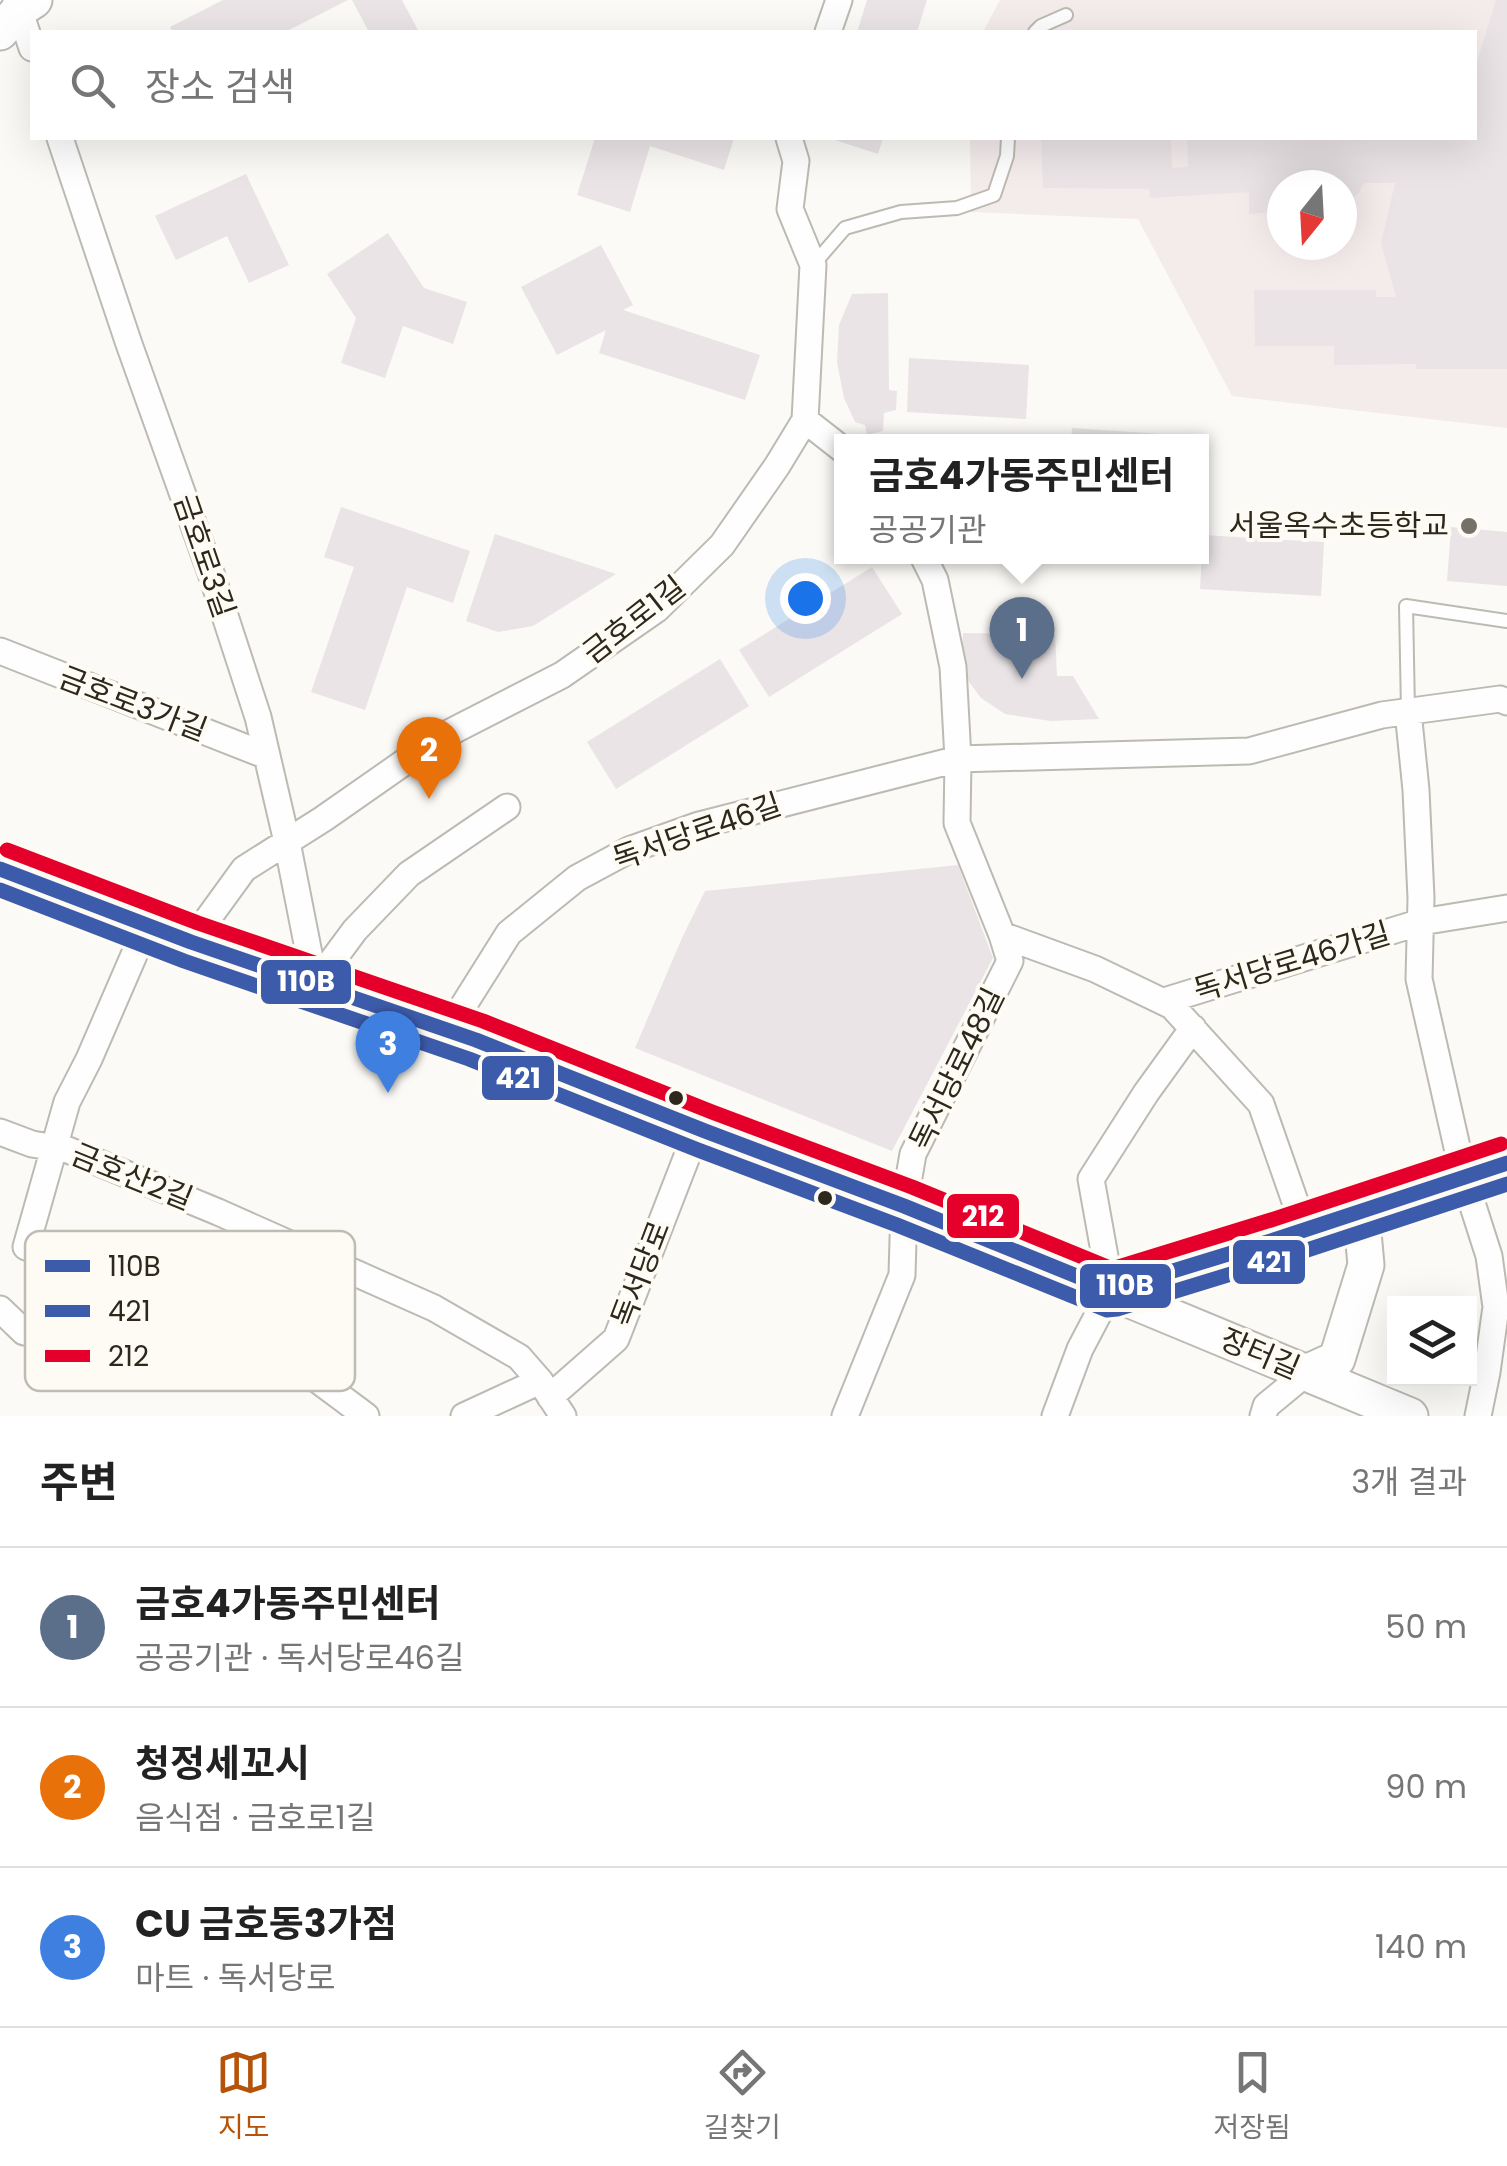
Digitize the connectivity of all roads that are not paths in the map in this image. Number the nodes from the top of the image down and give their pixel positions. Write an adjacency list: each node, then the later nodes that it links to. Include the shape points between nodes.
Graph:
1 (839, 0): 4 (street)
2 (18, 10): 6 (street)
3 (1066, 15): 5 (lane)
4 (829, 30)
5 (1037, 30)
6 (30, 43)
7 (61, 140): 18 (street, 금호로3길, via 212,576)
8 (790, 140): 10 (street, 금호로1길, via 796,162 790,209)
9 (1008, 140): 10 (lane, via 994,195 846,228)
10 (813, 265): 11 (street, 금호로1길)
11 (805, 420): 12 (street); 21 (street, 금호로1길, via 722,545 658,609 562,675 439,738)
12 (834, 444)
13 (926, 564): 19 (street, via 954,667)
14 (1507, 621): 17 (lane, via 1406,606)
15 (0, 651): 18 (street, 금호로3가길)
16 (1507, 702): 17 (street, 독서당로46길)
17 (1408, 711): 19 (street, 독서당로46길, via 1249,751); 24 (street, 독서당로46가길)
18 (267, 756): 21 (street, 금호로3길)
19 (958, 760): 26 (street, 독서당로48길, via 957,823); 31 (street, 독서당로46길, via 778,803 629,850 577,878 508,934)
20 (507, 807): 28 (street, via 408,874)
21 (288, 842): 27 (street, 금호로1길, via 244,869); 28 (street, 금호로3길)
22 (0, 869): 25 (main road)
23 (1507, 908): 24 (street, 독서당로46가길)
24 (1421, 922): 29 (street, 독서당로46가길); 36 (street, 독서당로46가길, via 1419,978)
25 (147, 925): 27 (main road); 34 (street, via 67,1102)
26 (1002, 935): 29 (street); 37 (street, 독서당로48길, via 1010,960 913,1154)
27 (191, 942): 28 (main road)
28 (315, 984): 31 (main road)
29 (1164, 1001): 30 (street)
30 (1193, 1028): 39 (street, via 1261,1104); 43 (street, via 1091,1179)
31 (448, 1030): 32 (main road)
32 (698, 1128): 37 (main road); 48 (street, 독서당로, via 616,1339)
33 (0, 1132): 34 (street, 금호산2길)
34 (54, 1147): 40 (street); 41 (street, 금호산2길)
35 (1507, 1164): 36 (main road)
36 (1464, 1178): 38 (main road); 55 (street, 독서당로46가길, via 1489,1256 1496,1307)
37 (904, 1206): 43 (main road); 51 (street, via 902,1275)
38 (1361, 1212): 39 (main road); 46 (main road, via 1366,1265 1336,1359)
39 (1305, 1230): 43 (main road)
40 (30, 1231)
41 (261, 1231)
42 (355, 1273): 48 (street, 금호산2길, via 434,1308 519,1358)
43 (1111, 1290): 46 (main road, 장터길); 52 (street)
44 (0, 1309): 45 (street)
45 (25, 1332)
46 (1306, 1374): 53 (street, via 1266,1406); 54 (main road, 장터길)
47 (332, 1391): 49 (street)
48 (551, 1398): 50 (street, 독서당로)
49 (366, 1416)
50 (464, 1416)
51 (846, 1416)
52 (1054, 1416)
53 (1263, 1416)
54 (1410, 1416)
55 (1478, 1416)

